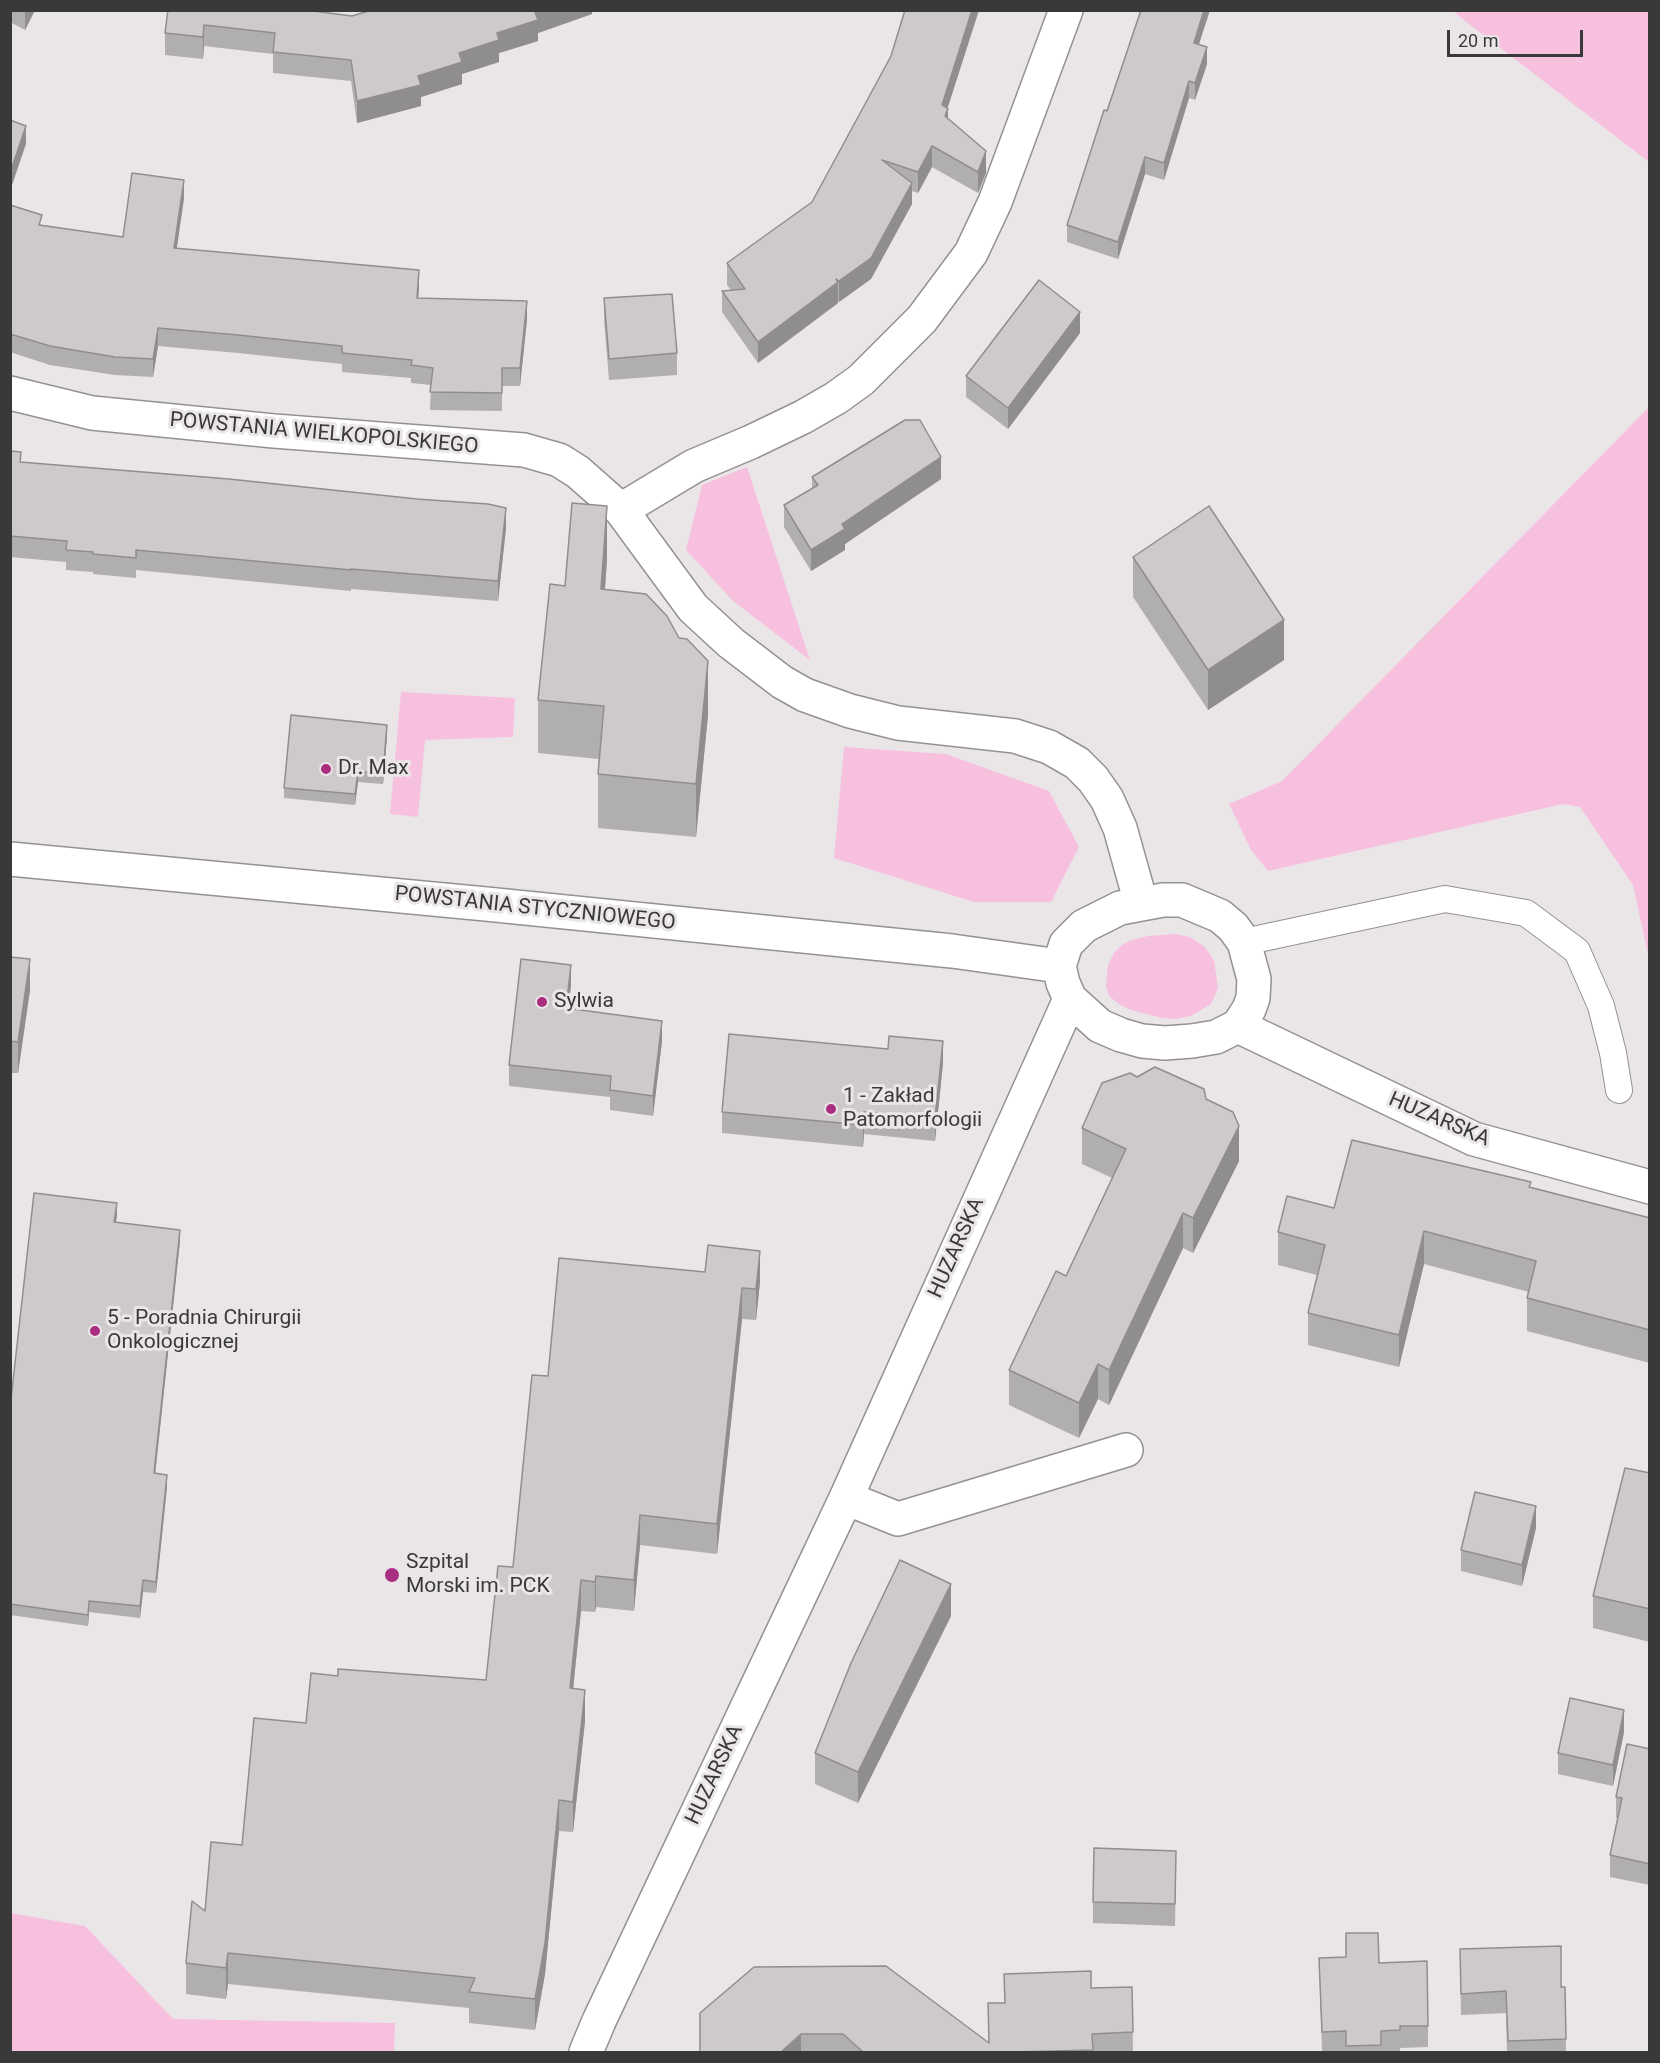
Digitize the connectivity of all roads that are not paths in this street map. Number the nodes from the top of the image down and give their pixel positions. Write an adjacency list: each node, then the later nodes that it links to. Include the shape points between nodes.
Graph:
1 (1066, 10): 3 (street, via 995,202 971,252 922,319 861,380 836,398 667,480)
2 (10, 393): 3 (street, POWSTANIA WIELKOPOLSKIEGO, via 92,413 524,450 559,460 579,472)
3 (621, 510): 5 (street, POWSTANIA WIELKOPOLSKIEGO, via 693,608 730,644 790,687 850,711 898,723 1016,736 1049,747 1077,763 1102,793 1116,819)
4 (10, 859): 7 (street, POWSTANIA STYCZNIOWEGO, via 952,951)
5 (1141, 903): 6 (street, via 1182,900 1202,907 1220,916); 7 (street, via 1120,908 1084,926 1066,944)
6 (1244, 942): 9 (street, via 1254,980 1253,998); 10 (lane, via 1445,898 1526,913 1577,951 1600,1006)
7 (1059, 966): 8 (street)
8 (1070, 999): 9 (street, via 1100,1026 1142,1041 1192,1041 1216,1037); 13 (street, HUZARSKA)
9 (1238, 1026): 11 (street, HUZARSKA, via 1474,1139)
10 (1619, 1090)
11 (1650, 1187)
12 (1126, 1450): 13 (street, via 898,1519)
13 (846, 1498): 14 (street, HUZARSKA)
14 (586, 2052)

